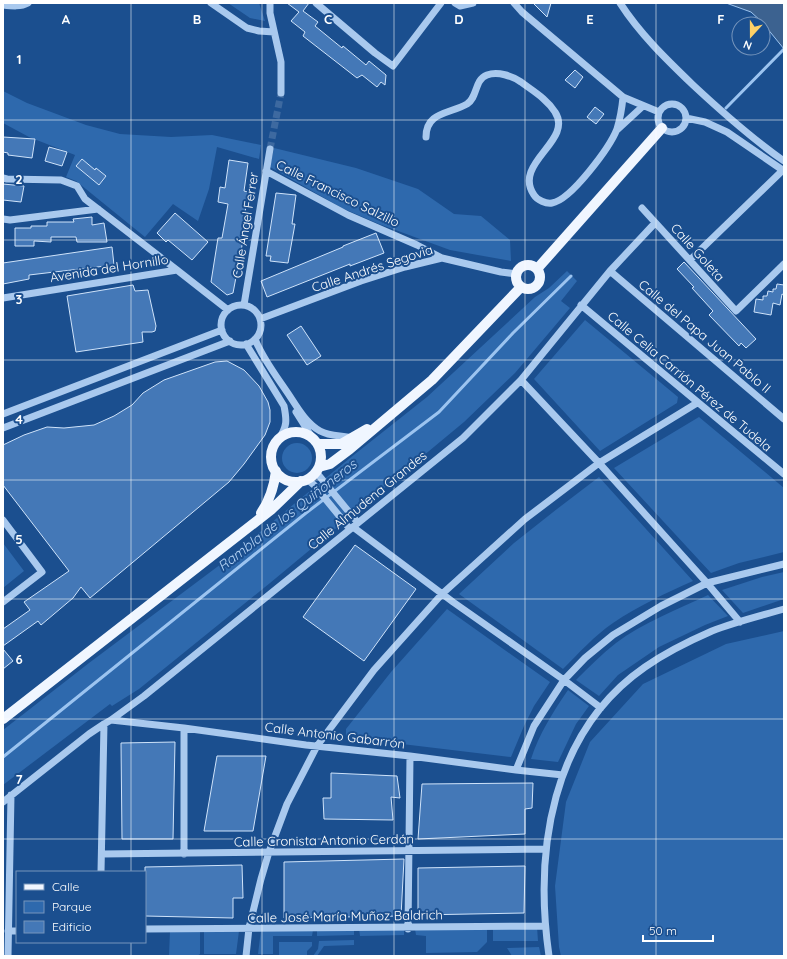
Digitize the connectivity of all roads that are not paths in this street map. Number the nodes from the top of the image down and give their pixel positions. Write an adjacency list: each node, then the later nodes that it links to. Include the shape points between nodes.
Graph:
1 (28, 3): 10 (street, via 16,6)
2 (211, 3): 11 (street, via 247,28)
3 (270, 3): 11 (street)
4 (316, 3): 5 (street, via 375,54 393,66)
5 (441, 3)
6 (455, 3): 7 (street, via 460,6)
7 (472, 3)
8 (514, 3): 13 (street)
9 (620, 3): 21 (street, via 661,55 733,122)
10 (3, 5)
11 (274, 32): 12 (street, via 281,62)
12 (280, 93)
13 (623, 97): 14 (street); 18 (street, via 622,112)
14 (644, 106): 15 (street); 18 (street)
15 (659, 112): 16 (street, via 664,106 673,104 683,110); 17 (street, via 658,120)
16 (686, 118): 17 (street, via 678,131 669,132); 23 (street, via 705,122 727,132)
17 (662, 128): 32 (main road)
18 (616, 130): 19 (street, via 598,162 573,190 552,203 543,202 535,197 528,178 558,130 559,122 550,105 518,80 507,75 487,75 481,79 469,102 429,122)
19 (426, 136)
20 (270, 149): 22 (street, Calle Ángel Ferrer)
21 (784, 161)
22 (266, 171): 29 (street, Calle Francisco Salzillo, via 348,215); 38 (street, Calle Ángel Ferrer)
23 (783, 171): 30 (street)
24 (3, 178): 26 (street, via 61,180 77,186 85,199)
25 (642, 208): 28 (street, Calle Goleta)
26 (98, 209): 27 (street); 33 (street)
27 (3, 219)
28 (655, 223): 30 (street, Calle Goleta); 34 (street, Calle Almudena Grandes)
29 (442, 258): 35 (street, Calle Andrés Segovia); 41 (street, Calle Andrés Segovia, via 361,281)
30 (690, 260): 31 (street, Calle Goleta, via 736,311)
31 (784, 264)
32 (537, 269): 35 (main road, via 526,266); 36 (main road, via 540,277 538,285 530,289)
33 (177, 270): 37 (street, Avenida del Hornillo); 40 (street, Avenida del Hornillo)
34 (610, 271): 39 (street, Calle Almudena Grandes); 51 (street, Calle del Papa Juan Pablo II)
35 (517, 274): 36 (main road, via 517,281)
36 (521, 287): 49 (main road, via 432,380)
37 (3, 298)
38 (244, 306): 40 (street, via 235,306); 41 (street, via 254,310)
39 (581, 306): 46 (street, Calle Almudena Grandes); 48 (street, Calle Celia Carrión Pérez de Tudela)
40 (228, 310): 42 (street, via 223,318)
41 (260, 319): 43 (street, via 261,328)
42 (222, 330): 44 (street); 50 (street)
43 (255, 339): 45 (street); 47 (street, via 259,350)
44 (230, 341): 45 (street); 52 (street)
45 (246, 344): 54 (street, via 284,406 285,429)
46 (521, 380): 56 (street); 63 (street, Calle Almudena Grandes, via 463,438)
47 (294, 403): 53 (street, via 320,431 336,437); 55 (street, via 294,408)
48 (697, 403): 56 (street); 59 (street, Calle Celia Carrión Pérez de Tudela)
49 (392, 413): 53 (main road); 57 (main road, via 357,444 330,464)
50 (3, 414)
51 (784, 419)
52 (3, 428)
53 (352, 438): 55 (main road, via 341,444)
54 (280, 439): 55 (main road, via 296,432 304,433); 58 (main road, via 272,453 272,464)
55 (316, 442): 57 (main road, via 321,454)
56 (598, 463): 65 (street); 66 (street, via 525,519)
57 (318, 469): 60 (main road); 63 (street)
58 (276, 471): 60 (main road, via 287,480); 62 (main road, via 272,492)
59 (784, 474)
60 (304, 480): 62 (main road); 63 (street)
61 (3, 520): 67 (street, via 42,572)
62 (256, 520): 72 (main road)
63 (354, 526): 66 (street); 73 (street, Calle Almudena Grandes)
64 (784, 564): 65 (street)
65 (707, 583): 69 (street); 70 (street, via 661,606 613,635)
66 (442, 594): 70 (street); 76 (street, via 374,670)
67 (3, 602)
68 (784, 609): 69 (street)
69 (740, 622): 71 (street, via 712,631 645,667 623,684)
70 (564, 680): 71 (street); 78 (street, via 534,726)
71 (601, 708): 79 (street, via 585,729)
72 (3, 719)
73 (111, 720): 74 (street); 75 (street, Calle Antonio Gabarrón)
74 (104, 724): 80 (street); 85 (street)
75 (184, 728): 76 (street, Calle Antonio Gabarrón); 86 (street)
76 (318, 746): 77 (street, Calle Antonio Gabarrón); 84 (street, via 287,804)
77 (410, 756): 78 (street, Calle Antonio Gabarrón); 83 (street)
78 (516, 770): 79 (street, Calle Antonio Gabarrón)
79 (563, 775): 82 (street, via 552,812)
80 (11, 795): 81 (street); 89 (street)
81 (3, 802)
82 (546, 849): 83 (street, Calle Cronista Antonio Cerdán); 88 (street)
83 (408, 850): 84 (street, Calle Cronista Antonio Cerdán); 91 (street)
84 (269, 852): 86 (street, Calle Cronista Antonio Cerdán); 90 (street)
85 (102, 854): 86 (street, Calle Cronista Antonio Cerdán); 87 (street)
86 (184, 854)
87 (101, 871)
88 (545, 926): 91 (street, Calle José María Muñoz Baldrich); 96 (street)
89 (6, 928): 93 (street); 94 (street)
90 (249, 928): 91 (street, Calle José María Muñoz Baldrich); 92 (street, Calle José María Muñoz Baldrich); 95 (street)
91 (408, 928)
92 (146, 929)
93 (16, 931)
94 (8, 956)
95 (246, 956)
96 (549, 956)

